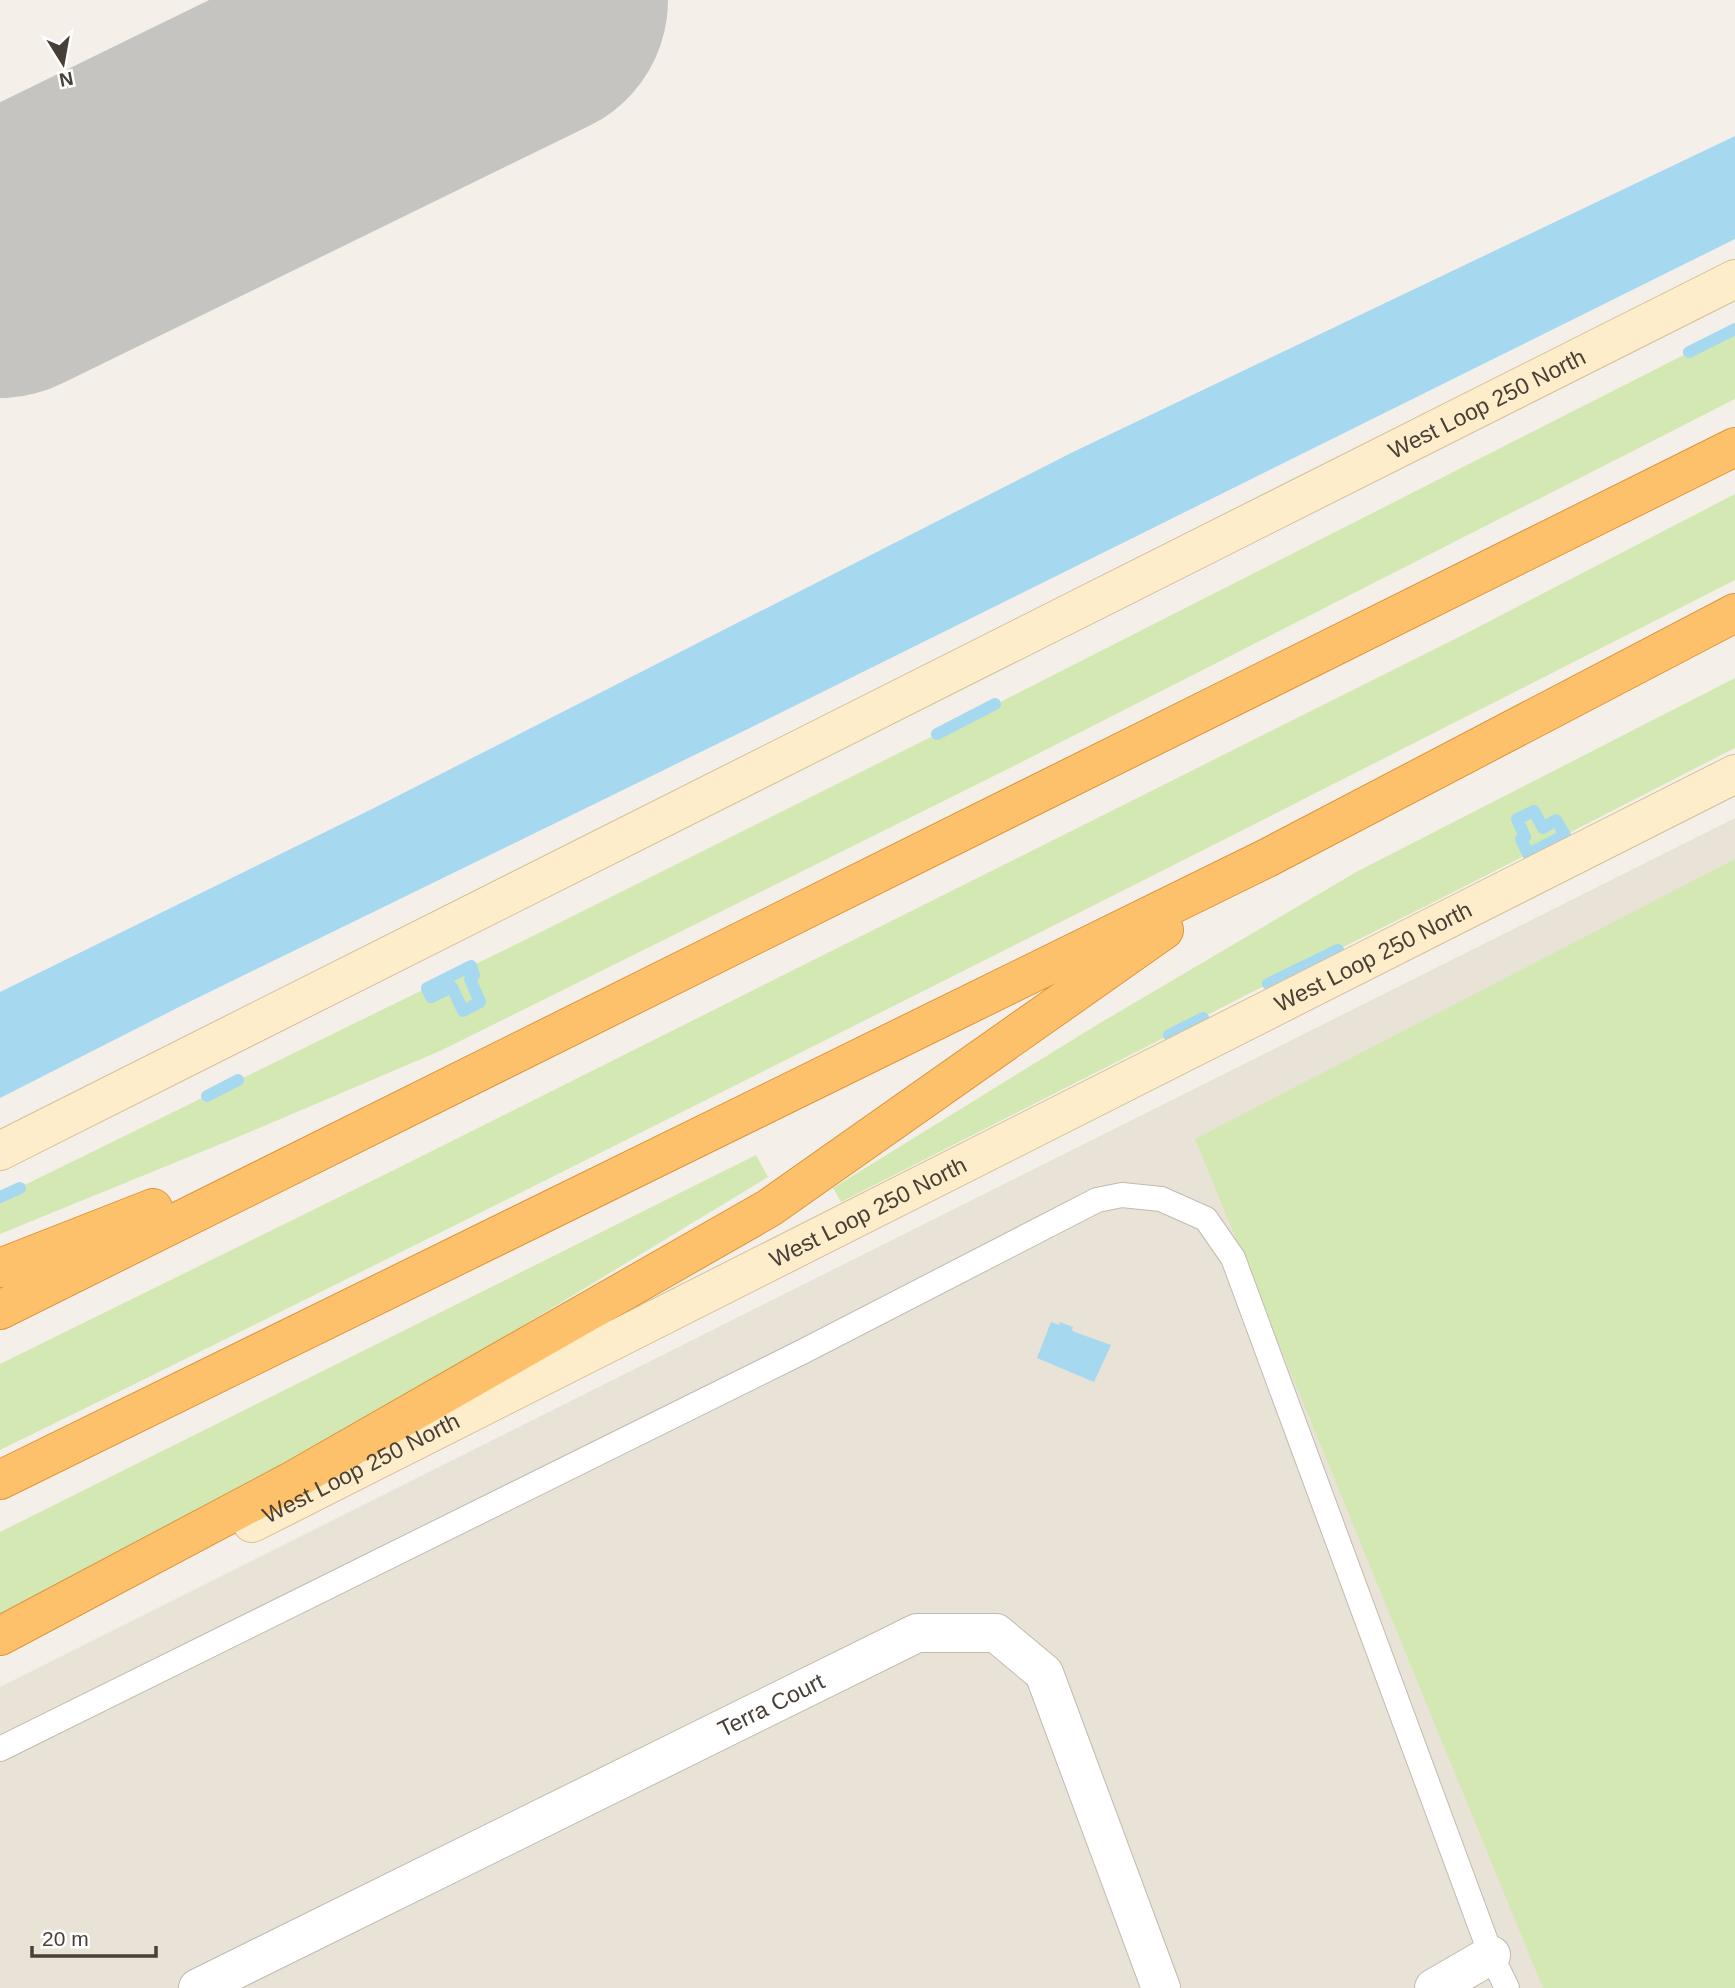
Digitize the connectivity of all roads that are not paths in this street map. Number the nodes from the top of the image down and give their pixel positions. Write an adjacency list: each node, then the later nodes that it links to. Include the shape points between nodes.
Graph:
1 (1735, 279): 7 (main road, West Loop 250 North)
2 (1735, 447): 6 (highway)
3 (1735, 613): 5 (highway)
4 (1735, 774): 12 (main road, West Loop 250 North)
5 (1267, 858): 10 (highway); 11 (highway, via 769,1208 290,1482)
6 (484, 1069): 8 (highway); 9 (highway)
7 (0, 1151)
8 (0, 1268)
9 (0, 1310)
10 (0, 1480)
11 (0, 1636)
12 (0, 1650)
13 (0, 1749): 14 (lane, via 802,1352 1097,1200 1122,1195 1161,1199 1206,1219 1233,1258)
14 (1499, 1972): 17 (street)
15 (198, 1988): 16 (street, Terra Court, via 917,1633 996,1633 1044,1673)
16 (1161, 1988)
17 (1433, 1988)

